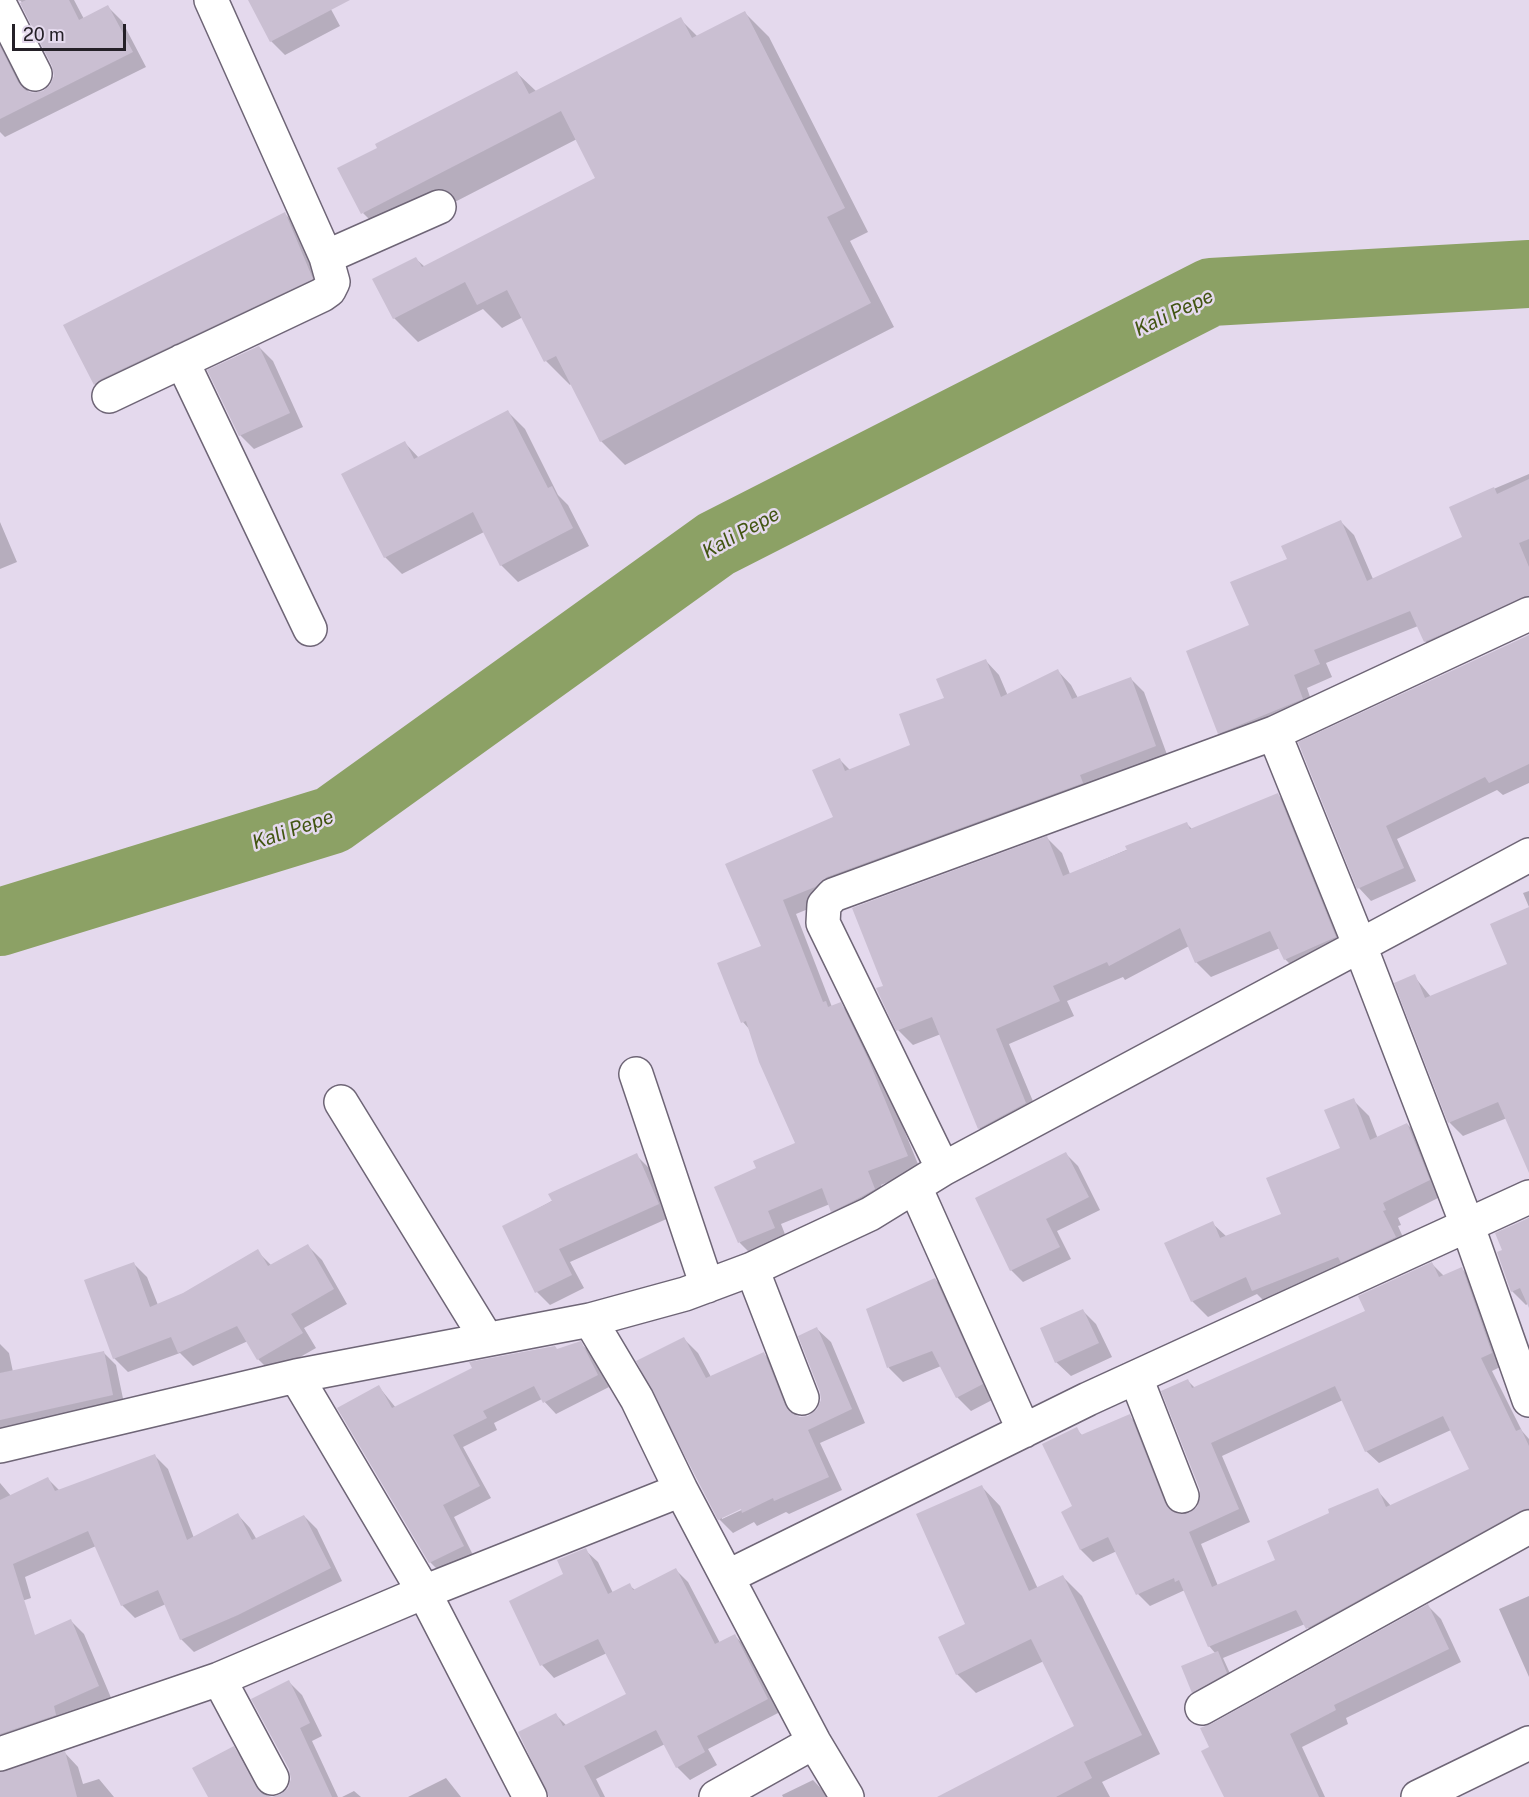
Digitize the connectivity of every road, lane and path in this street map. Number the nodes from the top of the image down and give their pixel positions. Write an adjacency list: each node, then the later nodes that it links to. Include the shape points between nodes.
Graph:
1 (211, 0): 5 (street)
2 (0, 5): 3 (street)
3 (35, 74)
4 (439, 207): 5 (street)
5 (326, 257): 6 (street, via 333,282 329,290)
6 (183, 361): 7 (street); 9 (street)
7 (109, 396)
8 (1529, 614): 10 (street)
9 (310, 629)
10 (1274, 733): 12 (street); 15 (street, via 833,895 824,905 823,923)
11 (1529, 855): 12 (street)
12 (1360, 946): 15 (street); 18 (street)
13 (636, 1074): 20 (street)
14 (341, 1102): 22 (street)
15 (943, 1169): 16 (street)
16 (915, 1187): 19 (street, via 870,1214); 27 (street)
17 (1529, 1197): 18 (street)
18 (1468, 1227): 24 (street); 26 (street)
19 (752, 1269): 20 (street); 25 (street)
20 (707, 1286): 21 (street)
21 (590, 1320): 22 (street); 29 (street, via 637,1399)
22 (486, 1338): 23 (street)
23 (296, 1376): 28 (street); 33 (street)
24 (1136, 1378): 27 (street); 30 (street)
25 (802, 1398)
26 (1529, 1400)
27 (1024, 1431): 32 (street)
28 (0, 1446)
29 (681, 1490): 32 (street); 33 (street)
30 (1182, 1496)
31 (1529, 1527): 35 (street)
32 (727, 1577): 36 (street)
33 (424, 1592): 34 (street); 41 (street)
34 (219, 1679): 38 (street); 39 (street)
35 (1202, 1708)
36 (814, 1742): 42 (street); 43 (street)
37 (1529, 1743): 40 (street)
38 (0, 1754)
39 (272, 1778)
40 (1435, 1794)
41 (531, 1797)
42 (716, 1797)
43 (847, 1797)

